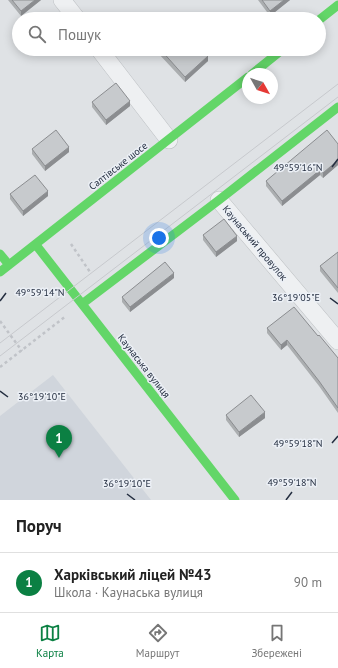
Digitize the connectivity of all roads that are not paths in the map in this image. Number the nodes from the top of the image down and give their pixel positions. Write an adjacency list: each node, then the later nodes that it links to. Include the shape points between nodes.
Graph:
1 (62, 0): 3 (street)
2 (338, 5): 4 (street)
3 (71, 12)
4 (326, 14)
5 (104, 56): 10 (street)
6 (274, 56): 7 (street)
7 (259, 68)
8 (242, 82): 10 (street, Салтівське шосе)
9 (338, 107): 11 (street)
10 (169, 140): 12 (street, Салтівське шосе)
11 (219, 200): 16 (street); 17 (street, Каунаський провулок)
12 (36, 245): 14 (street, Салтівське шосе); 16 (street, Каунаська вулиця)
13 (0, 254): 14 (street)
14 (9, 265): 15 (street, Салтівське шосе)
15 (0, 272)
16 (82, 304): 18 (street, Каунаська вулиця)
17 (338, 341)
18 (236, 500)

